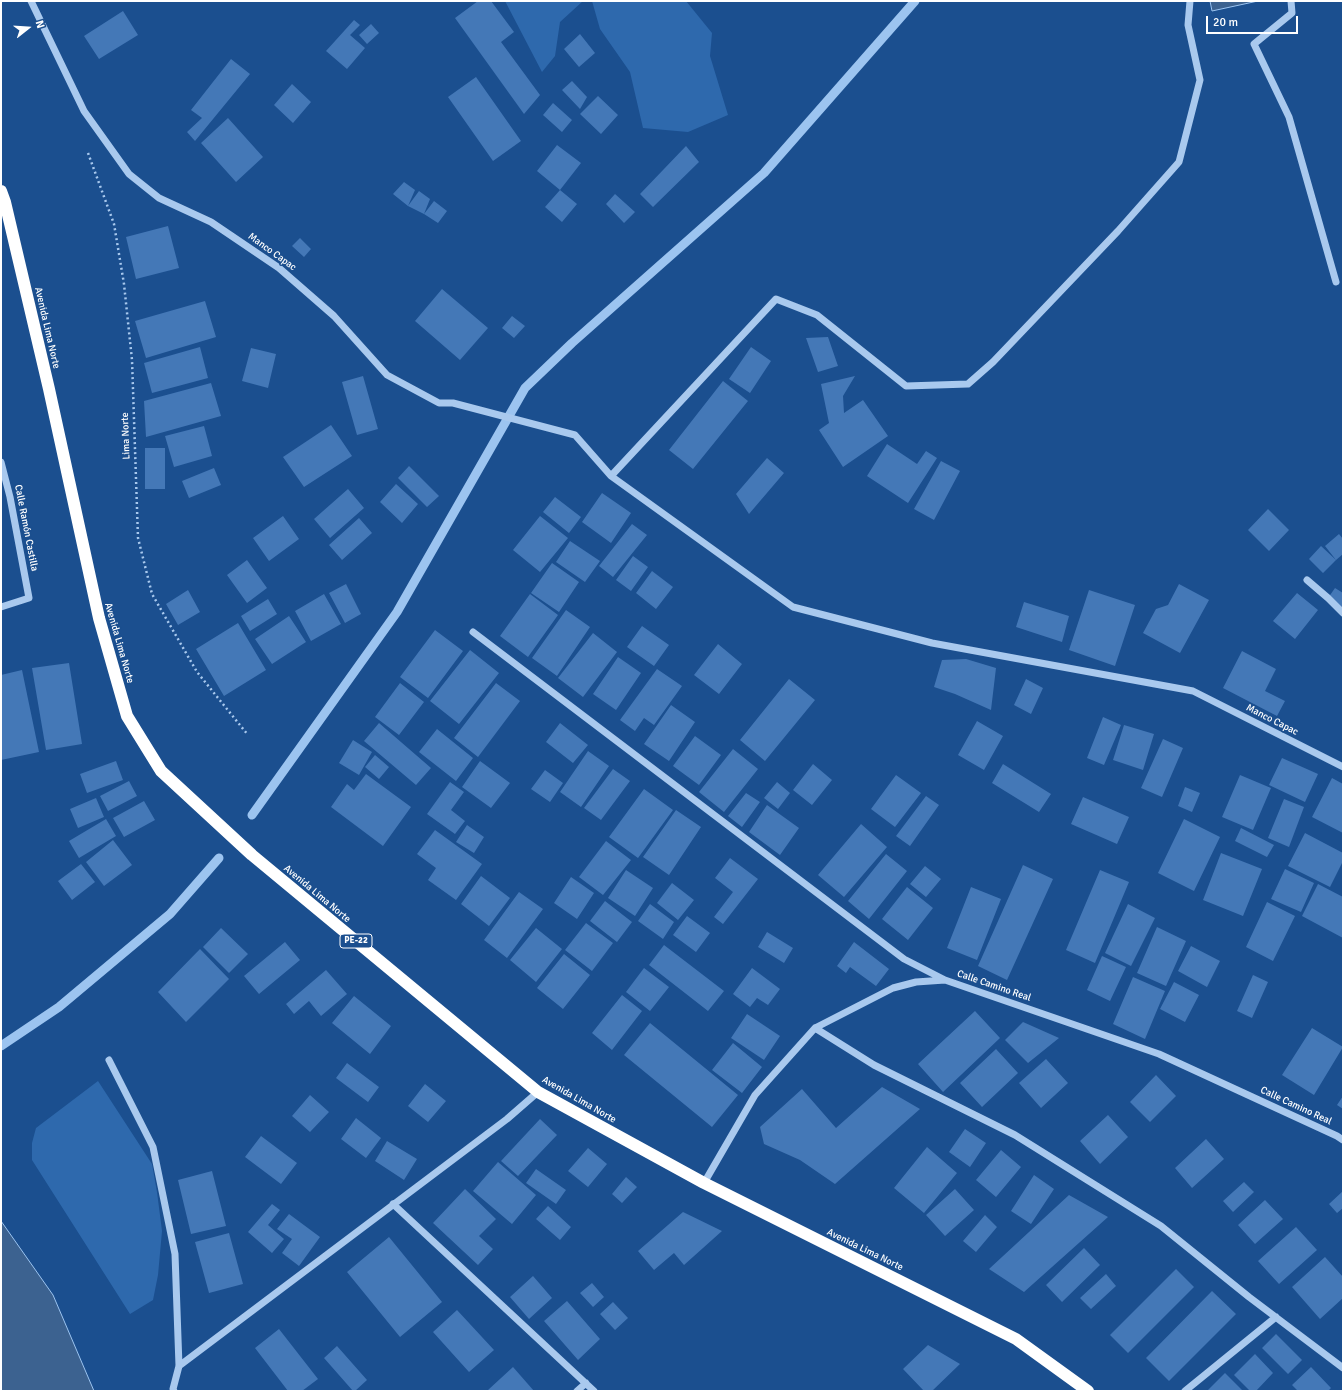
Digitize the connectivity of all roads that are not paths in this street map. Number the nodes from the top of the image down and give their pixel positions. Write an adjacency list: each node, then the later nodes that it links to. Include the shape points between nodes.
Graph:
1 (31, 1): 7 (street, Manco Capac, via 84,111 129,174 159,198 211,222 279,268 334,316 387,375 439,403 453,403 575,435)
2 (1190, 1): 7 (street, via 1188,25 1200,80 1179,162 1118,231 993,362 968,384 906,386 817,315 776,299)
3 (1291, 1): 5 (street, via 1292,13 1254,44 1289,117)
4 (1, 191): 16 (highway, Avenida Lima Norte / PE-22, via 47,381 99,618 127,716 161,771 234,839)
5 (1336, 282)
6 (1, 462): 9 (street, Calle Ramón Castilla, via 29,598)
7 (611, 476): 12 (street, Manco Capac, via 793,607 932,643 1193,692)
8 (1307, 580): 10 (street)
9 (1, 607)
10 (1343, 613)
11 (473, 632): 13 (street, via 904,959)
12 (1343, 767)
13 (945, 980): 14 (street, Calle Camino Real, via 916,982 893,988); 17 (street, Calle Camino Real, via 1159,1054)
14 (815, 1028): 18 (street, Calle Camino Real, via 755,1096); 20 (street, via 874,1065 1015,1135 1161,1226)
15 (109, 1060): 21 (street, via 153,1147 175,1254)
16 (538, 1092): 18 (highway, Avenida Lima Norte / PE-22); 19 (street, via 507,1119)
17 (1343, 1140)
18 (704, 1183): 27 (highway, Avenida Lima Norte / PE-22, via 1016,1339)
19 (393, 1204): 21 (street); 23 (street)
20 (1276, 1317): 22 (street); 28 (street)
21 (179, 1366): 24 (street)
22 (1343, 1368)
23 (586, 1383): 25 (street); 26 (street)
24 (174, 1391)
25 (577, 1391)
26 (594, 1391)
27 (1088, 1391)
28 (1185, 1391)

